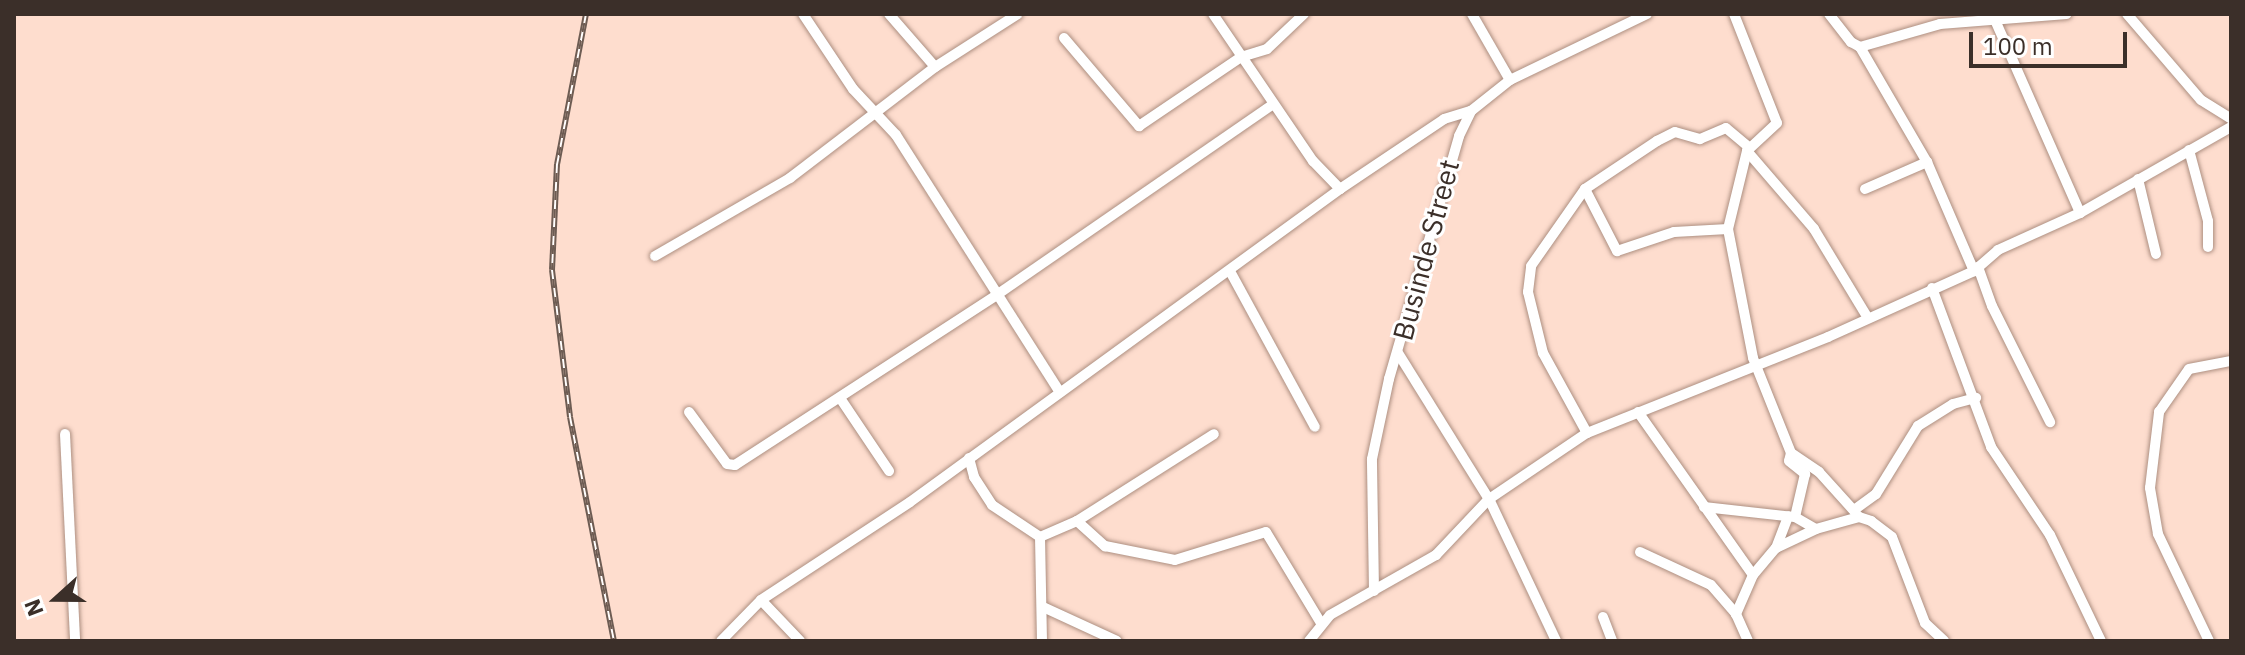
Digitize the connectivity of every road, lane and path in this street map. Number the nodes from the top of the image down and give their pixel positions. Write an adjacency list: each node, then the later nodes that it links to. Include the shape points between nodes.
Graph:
1 (803, 14): 19 (street, via 853,89)
2 (889, 14): 16 (street)
3 (1018, 14): 16 (street)
4 (1213, 14): 15 (street)
5 (1304, 14): 15 (street, via 1267,49)
6 (1472, 14): 17 (street)
7 (1647, 14): 17 (street, Businde Street)
8 (1734, 14): 23 (street, via 1777,123 1773,132)
9 (1829, 14): 14 (street)
10 (2067, 14): 12 (street)
11 (2127, 14): 21 (street, via 2201,100)
12 (1995, 20): 14 (street, via 1929,26); 30 (street)
13 (1064, 38): 15 (street, via 1139,126)
14 (1860, 47): 25 (street)
15 (1241, 57): 18 (street)
16 (935, 67): 19 (street)
17 (1510, 80): 20 (street, Businde Street)
18 (1273, 104): 27 (street); 38 (street)
19 (875, 111): 34 (street, via 790,178); 38 (street, via 896,135)
20 (1471, 111): 27 (street, via 1444,119); 40 (street, Businde Street, via 1450,157)
21 (2231, 119)
22 (2231, 127): 24 (street)
23 (1748, 149): 28 (street, via 1726,128 1700,139 1675,132); 31 (street); 39 (street, via 1814,229)
24 (2189, 150): 26 (street); 32 (street, via 2208,221)
25 (1927, 162): 29 (street); 35 (street)
26 (2138, 179): 30 (street); 33 (street)
27 (1340, 189): 36 (street)
28 (1585, 189): 31 (street, via 1617,251 1674,232); 50 (street, via 1531,266 1527,282 1552,376)
29 (1865, 189)
30 (2080, 213): 35 (street, via 1998,250)
31 (1728, 229): 42 (street)
32 (2208, 247)
33 (2156, 254)
34 (655, 256)
35 (1976, 269): 37 (street); 48 (street)
36 (1231, 273): 43 (street); 49 (street)
37 (1932, 288): 39 (street); 45 (street)
38 (998, 294): 43 (street); 44 (street)
39 (1868, 318): 42 (street)
40 (1398, 353): 56 (street); 66 (street, Businde Street, via 1372,459)
41 (2231, 361): 83 (street, via 2189,369 2159,412 2150,488 2158,534)
42 (1757, 363): 47 (street); 53 (street)
43 (1060, 392): 54 (street)
44 (840, 398): 46 (street, via 731,466); 55 (street)
45 (1976, 398): 58 (street, via 1953,404 1918,426 1876,494); 82 (street, via 1995,455 2050,535)
46 (689, 412)
47 (1638, 412): 50 (street); 57 (street)
48 (2050, 422)
49 (1315, 427)
50 (1587, 433): 56 (street)
51 (65, 434): 72 (street)
52 (1214, 434): 60 (street)
53 (1791, 453): 58 (street, via 1819,472); 59 (street, via 1791,464 1805,474)
54 (969, 458): 62 (street, via 992,505); 67 (street)
55 (889, 471)
56 (1489, 499): 66 (street, via 1436,555); 78 (street)
57 (1704, 507): 59 (street); 65 (street)
58 (1856, 514): 61 (street); 81 (street, via 1892,537 1925,623)
59 (1792, 517): 61 (street); 63 (street)
60 (1077, 521): 62 (street); 71 (street, via 1105,546 1175,560 1266,532)
61 (1816, 529): 63 (street)
62 (1040, 537): 68 (street)
63 (1776, 548): 65 (street)
64 (1640, 552): 69 (street, via 1711,585)
65 (1753, 575): 69 (street)
66 (1374, 591): 71 (street)
67 (761, 600): 73 (street); 74 (street)
68 (1043, 607): 75 (street); 76 (street)
69 (1736, 614): 80 (street)
70 (1603, 617): 79 (street)
71 (1321, 623): 77 (street)
72 (75, 641)
73 (721, 641)
74 (800, 641)
75 (1042, 641)
76 (1117, 641)
77 (1309, 641)
78 (1556, 641)
79 (1612, 641)
80 (1748, 641)
81 (1944, 641)
82 (2101, 641)
83 (2209, 641)

